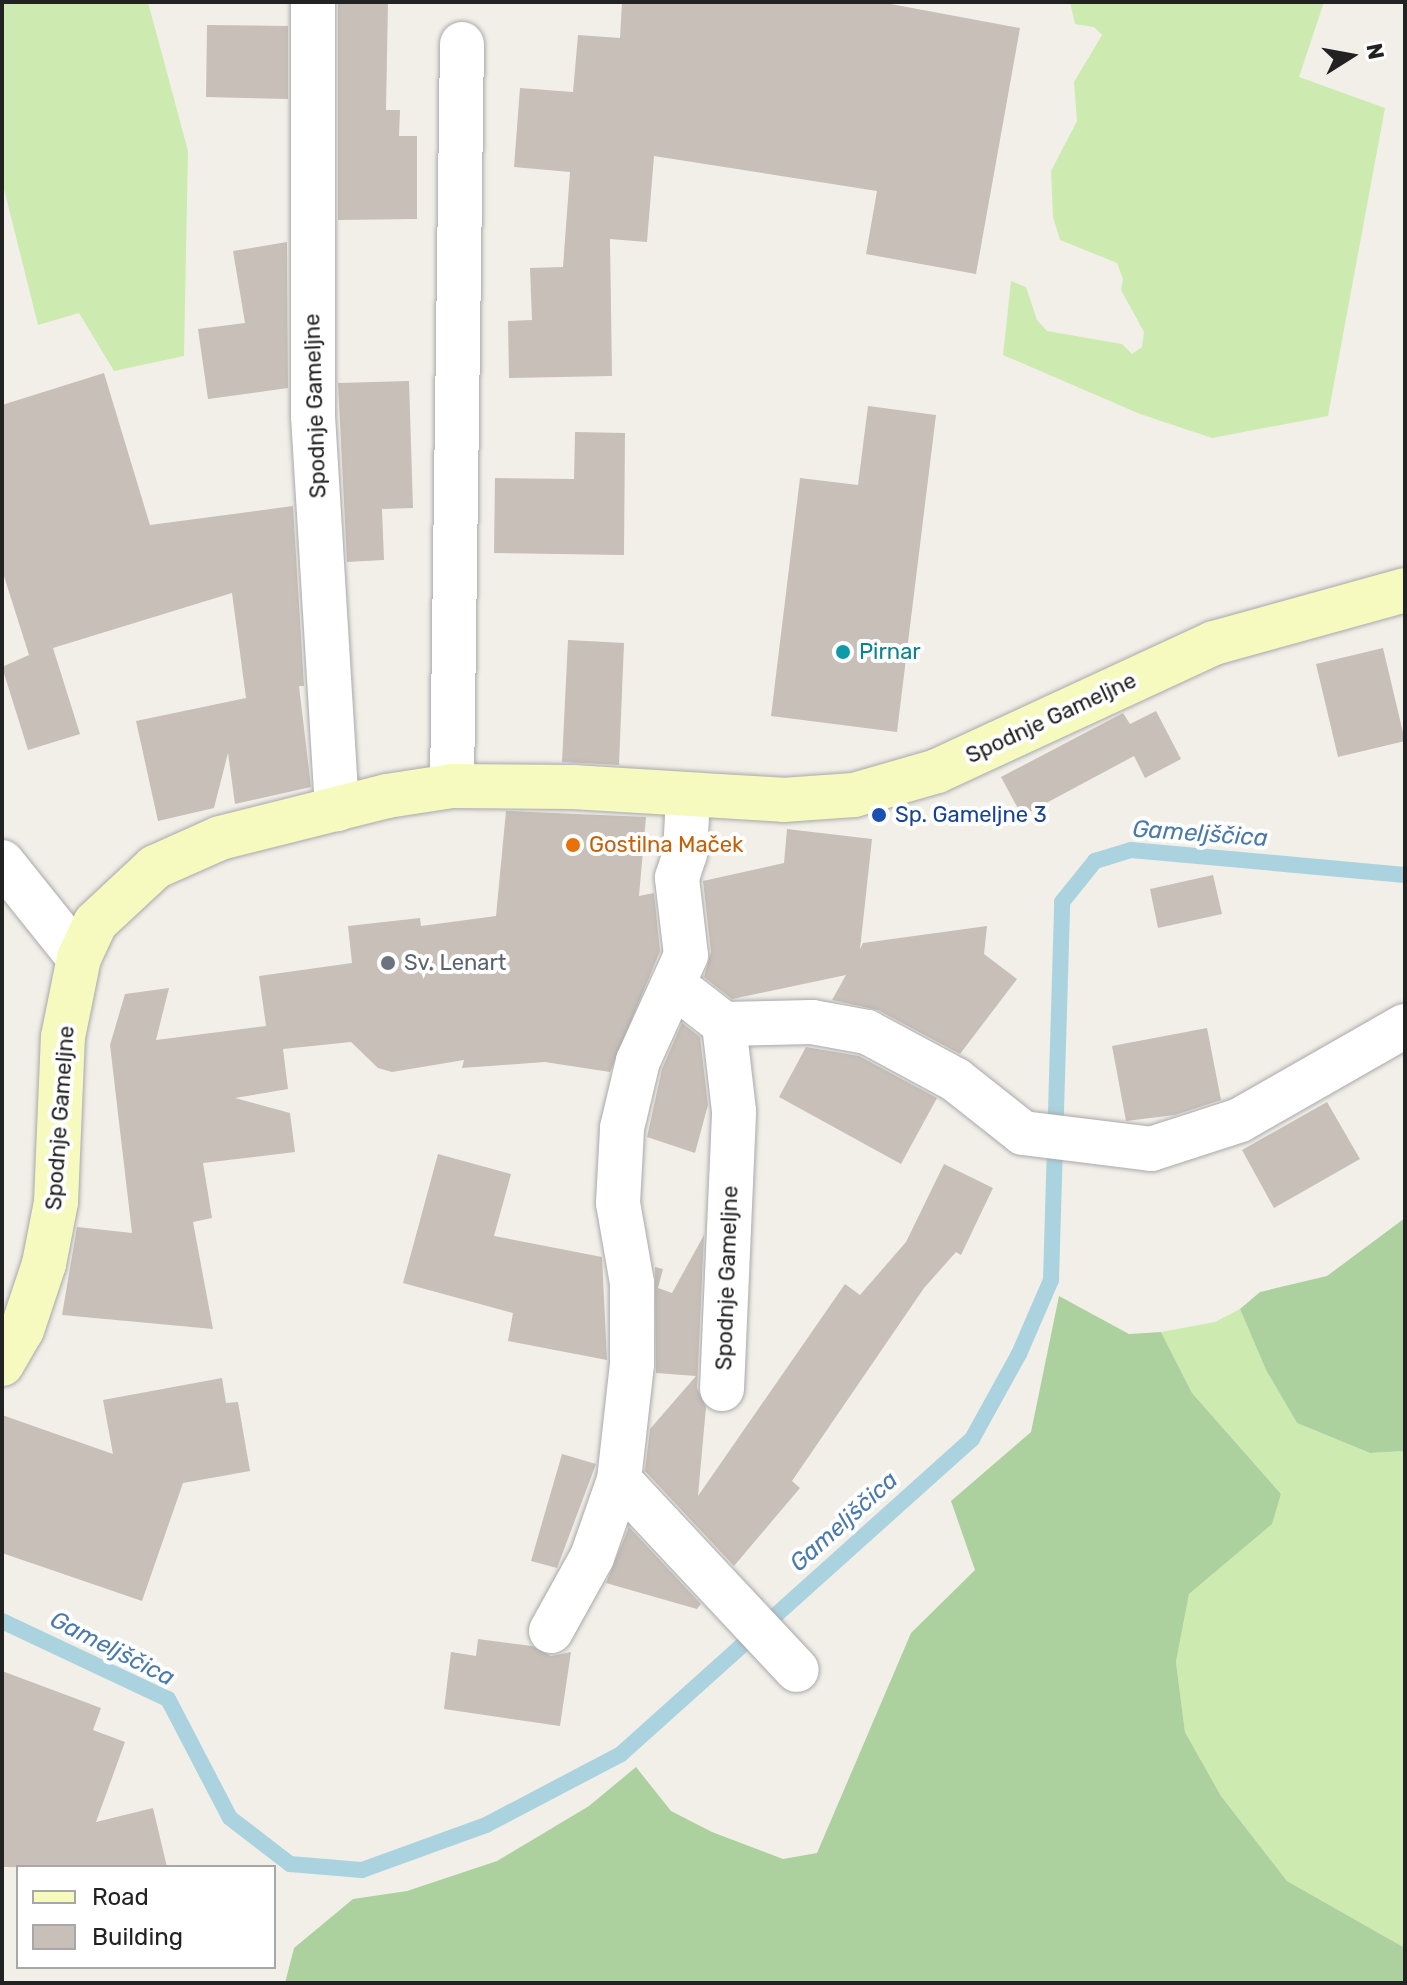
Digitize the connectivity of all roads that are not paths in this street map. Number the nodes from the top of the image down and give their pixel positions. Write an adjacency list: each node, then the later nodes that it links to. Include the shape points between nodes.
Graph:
1 (313, 2): 6 (street, Spodnje Gameljne, via 313,416)
2 (462, 44): 4 (street)
3 (1405, 590): 5 (street, Spodnje Gameljne, via 1214,643 937,771 854,795 783,800)
4 (452, 786): 5 (street, Spodnje Gameljne, via 573,787); 6 (street, Spodnje Gameljne)
5 (688, 796): 9 (street, via 685,854 677,878 686,955)
6 (337, 809): 8 (street, Spodnje Gameljne, via 220,838 155,867 95,923)
7 (2, 862): 8 (street)
8 (79, 958): 12 (street, Spodnje Gameljne, via 63,1037 56,1202 31,1304)
9 (675, 986): 10 (street); 14 (street, via 638,1061 622,1128 618,1203 632,1283 632,1350)
10 (724, 1024): 11 (street, via 812,1022 867,1032 956,1080 1023,1133 1151,1149 1240,1120); 13 (street, Spodnje Gameljne, via 734,1111)
11 (1405, 1026)
12 (2, 1364)
13 (722, 1389)
14 (619, 1480): 15 (street, via 592,1557); 16 (street)
15 (551, 1631)
16 (789, 1660)

